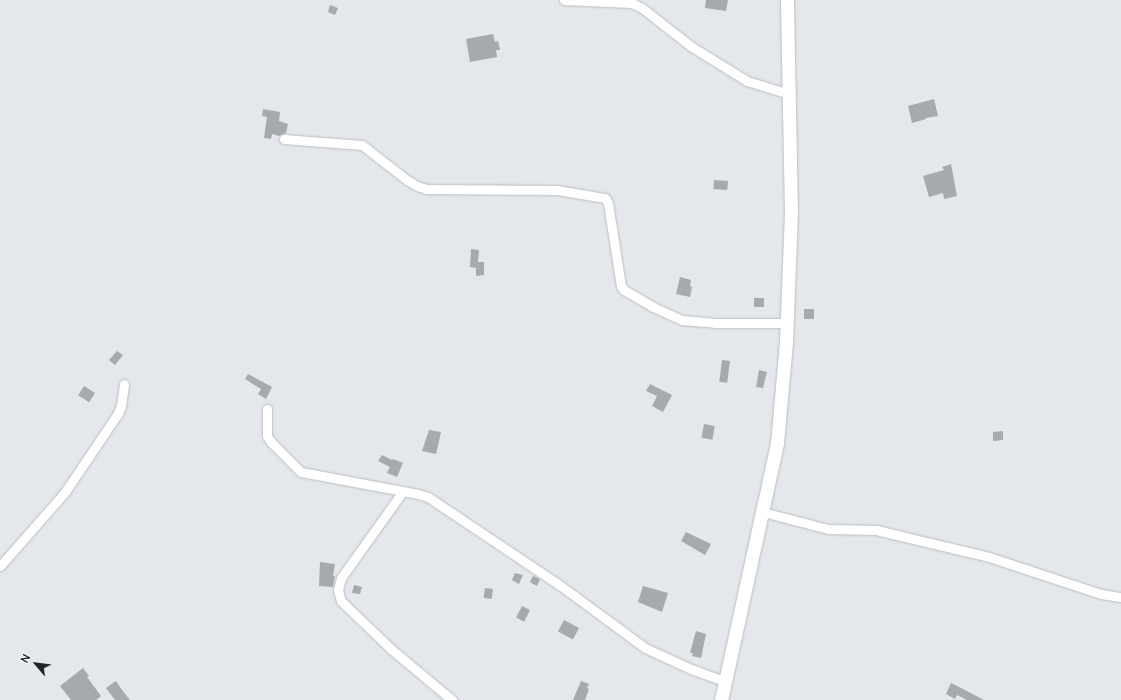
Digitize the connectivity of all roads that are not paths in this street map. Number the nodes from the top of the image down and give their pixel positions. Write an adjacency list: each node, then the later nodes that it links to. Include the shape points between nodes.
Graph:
1 (564, 0): 3 (street, via 632,3 747,81)
2 (787, 0): 3 (street)
3 (789, 94): 5 (street, via 791,212)
4 (284, 140): 5 (street, via 362,145 407,180 426,189 557,190 605,198 608,203 621,286 624,290 682,320 715,323)
5 (787, 323): 9 (street, via 777,443)
6 (124, 384): 10 (street, via 118,413 65,492)
7 (267, 409): 8 (street, via 268,436 271,442 301,472)
8 (403, 491): 12 (street, via 428,497 561,586 645,648); 13 (street, via 341,578 338,590 341,601 391,649)
9 (763, 512): 11 (street, via 828,529 876,530 989,557 1101,594); 12 (street)
10 (0, 566)
11 (1121, 597)
12 (724, 681): 14 (street)
13 (452, 700)
14 (721, 700)

